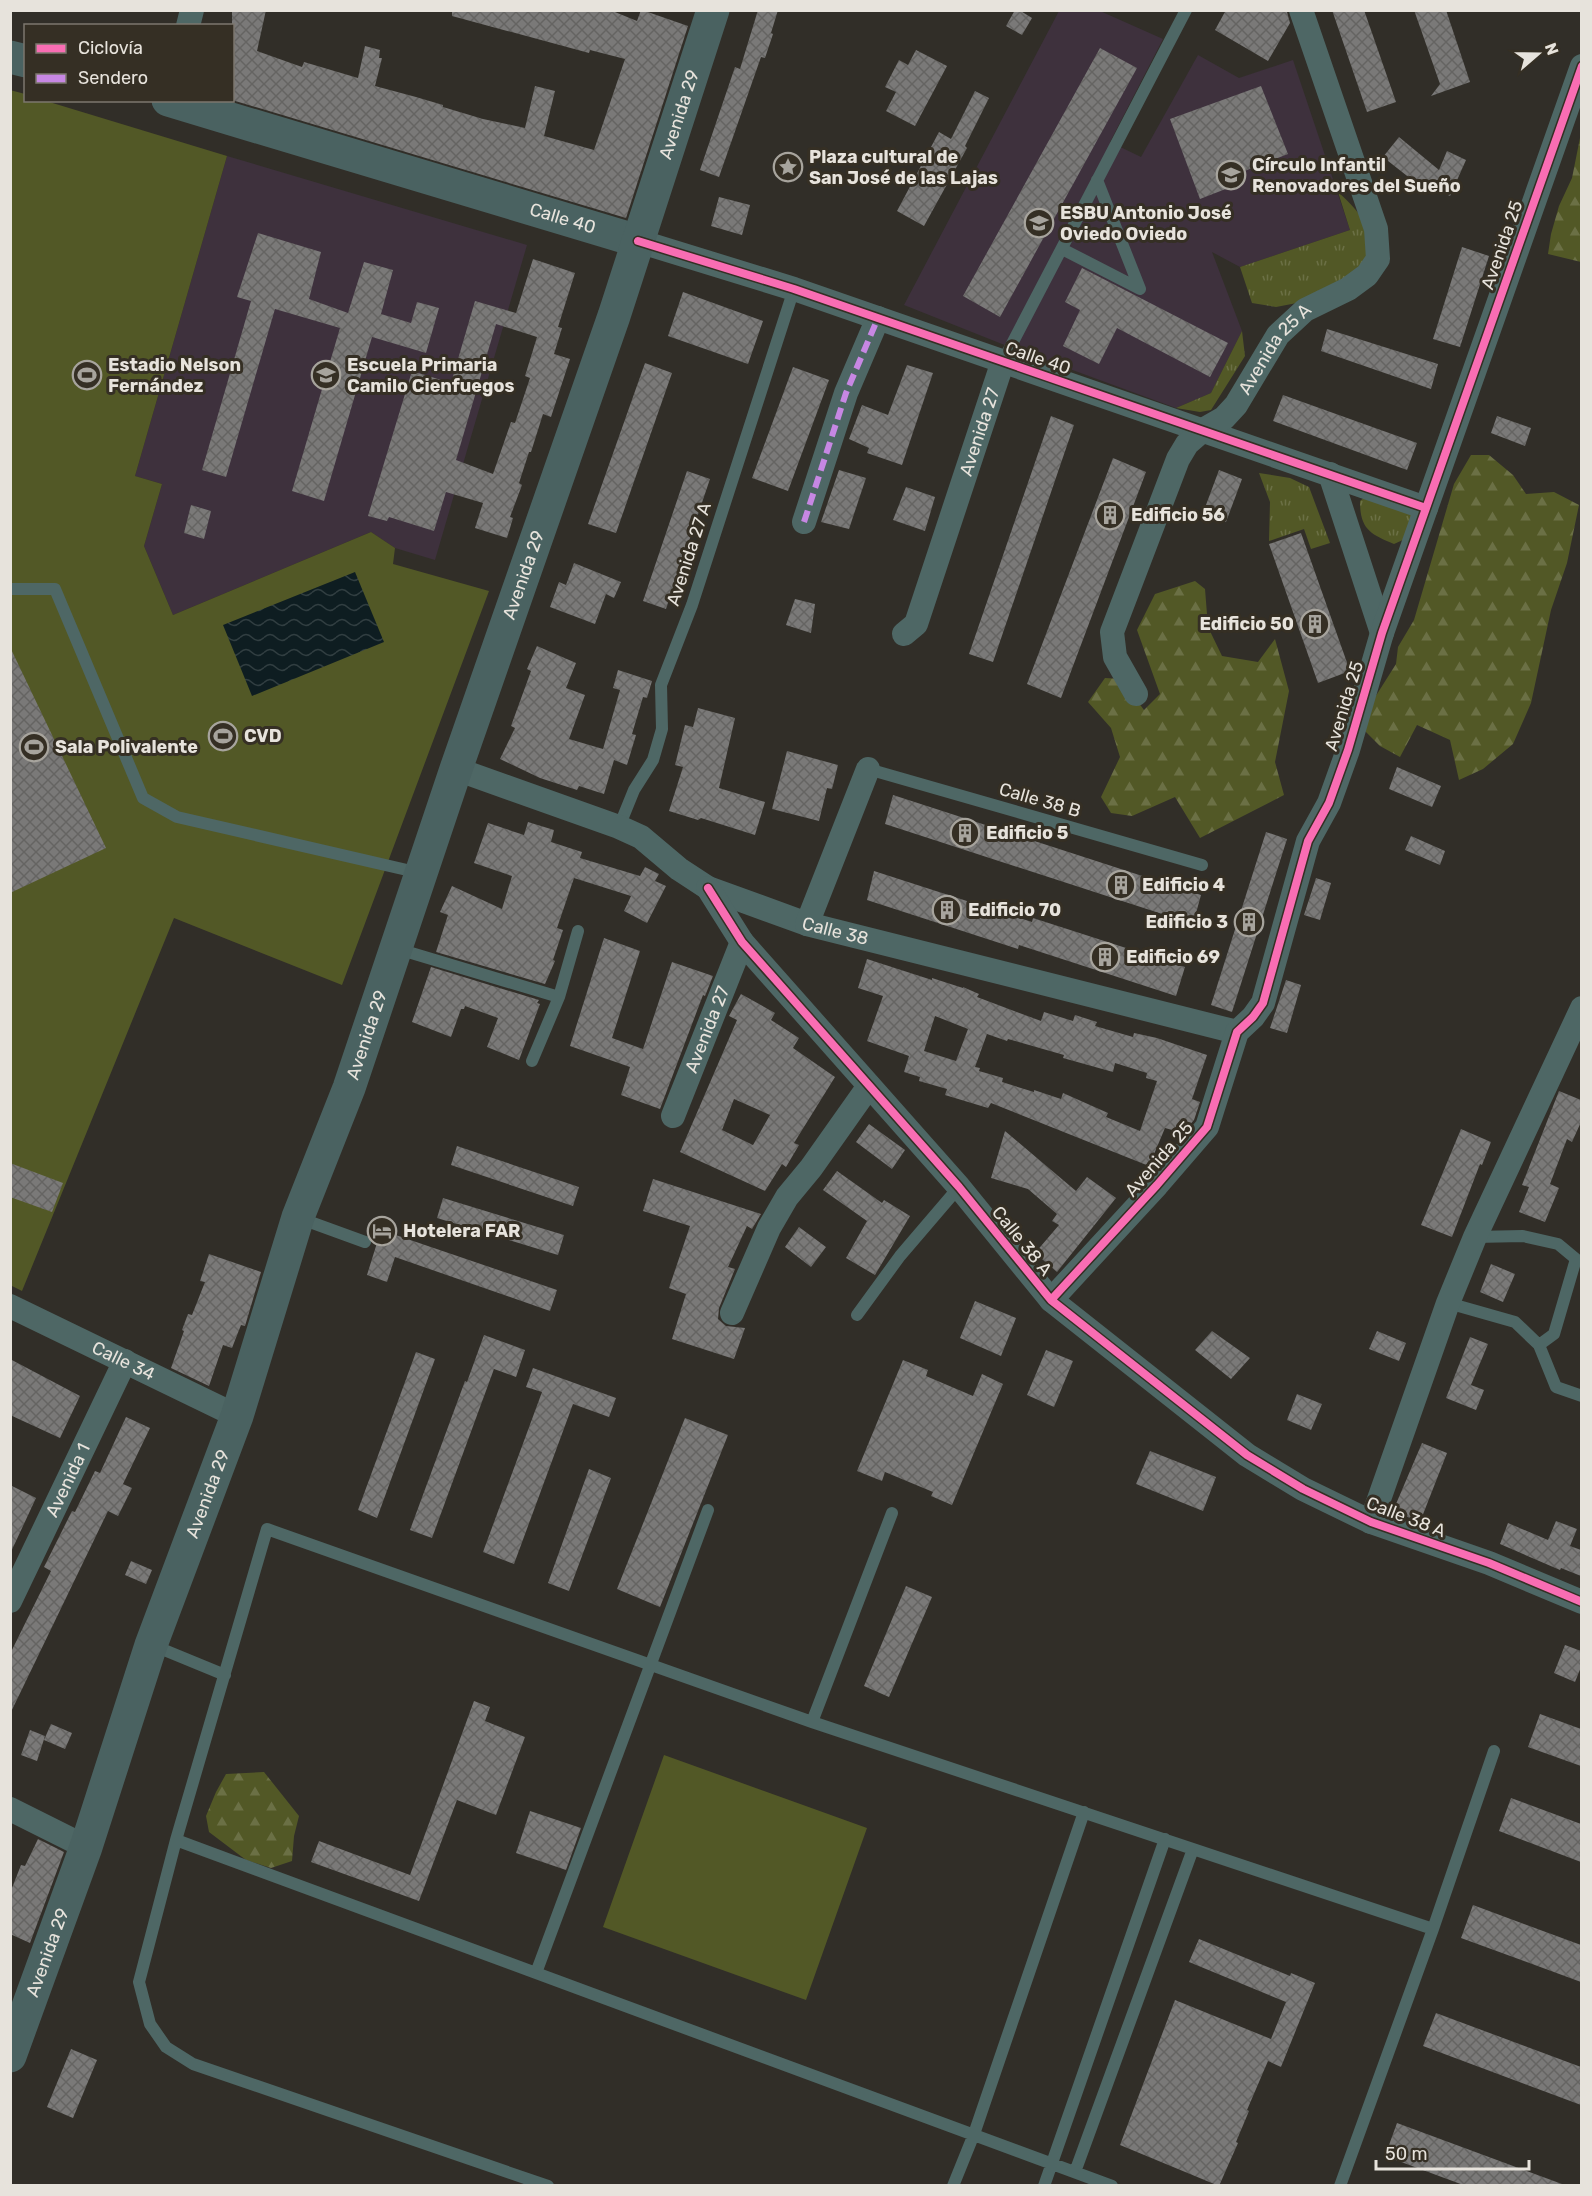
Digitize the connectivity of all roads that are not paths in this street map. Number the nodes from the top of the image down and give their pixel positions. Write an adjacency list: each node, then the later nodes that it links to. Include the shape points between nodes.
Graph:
1 (1186, 10): 6 (lane, Avenida 27)
2 (1301, 10): 12 (street, Avenida 25 A, via 1376,229 1378,258 1367,275 1305,310 1278,335 1236,405 1224,418)
3 (710, 11): 7 (main road, Avenida 29)
4 (1581, 66): 14 (street, Avenida 25)
5 (175, 102): 7 (main road, Calle 40)
6 (1098, 180): 8 (lane, Avenida 27); 8 (lane, via 1140,290)
7 (638, 241): 9 (street, Calle 40); 20 (main road, Avenida 29)
8 (1062, 249): 11 (lane, Avenida 27)
9 (794, 289): 10 (street, Calle 40); 22 (lane, Avenida 27 A, via 692,605 661,685 662,729 653,760 634,790)
10 (878, 318): 11 (street, Calle 40); 15 (street, via 846,393)
11 (1003, 362): 12 (street, Calle 40); 17 (street, Avenida 27, via 916,624)
12 (1203, 430): 13 (street, Calle 40); 19 (street, Avenida 25 A, via 1186,444 1178,459 1112,632 1115,657)
13 (1330, 474): 14 (street, Calle 40); 18 (street)
14 (1426, 507): 18 (street, Avenida 25)
15 (804, 522)
16 (10, 589): 24 (lane, via 55,589 144,798 177,817)
17 (904, 633)
18 (1382, 633): 32 (street, Avenida 25, via 1329,803 1308,841 1263,1003)
19 (1136, 694)
20 (456, 769): 22 (street, Calle 38); 24 (main road, Avenida 29)
21 (868, 769): 23 (lane, Calle 38 B); 26 (street)
22 (619, 827): 25 (street, Calle 38, via 641,837)
23 (1202, 865)
24 (421, 874): 29 (main road, Avenida 29)
25 (708, 888): 26 (street, Calle 38); 28 (street, Calle 38 A)
26 (807, 924): 32 (street, Calle 38)
27 (578, 931): 30 (lane)
28 (742, 942): 34 (street, Calle 38 A); 35 (street, Avenida 27)
29 (397, 948): 30 (lane); 37 (main road, Avenida 29, via 349,1088)
30 (559, 997): 33 (lane)
31 (1581, 1008): 38 (street)
32 (1237, 1032): 40 (street, Avenida 25, via 1207,1126)
33 (532, 1062)
34 (869, 1086): 36 (street, Calle 38 A); 43 (street, via 778,1212)
35 (673, 1116)
36 (959, 1186): 40 (street, Calle 38 A); 44 (lane)
37 (298, 1218): 39 (lane); 48 (main road, Avenida 29)
38 (1475, 1237): 41 (street); 45 (lane, via 1523,1236 1558,1244 1576,1259 1554,1334)
39 (365, 1242)
40 (1051, 1300): 51 (street, Calle 38 A, via 1247,1455 1303,1489)
41 (1448, 1303): 45 (lane, via 1515,1322); 51 (street)
42 (10, 1306): 46 (street, Calle 34)
43 (732, 1313)
44 (857, 1315)
45 (1539, 1345): 47 (lane, via 1556,1387)
46 (125, 1361): 48 (street, Calle 34); 52 (street, Avenida 1)
47 (1581, 1396)
48 (237, 1416): 54 (main road, Avenida 29)
49 (708, 1510): 55 (lane)
50 (892, 1513): 57 (lane)
51 (1371, 1522): 53 (street, Calle 38 A, via 1489,1563)
52 (10, 1601)
53 (1581, 1602)
54 (152, 1645): 56 (lane); 63 (main road, Avenida 29)
55 (650, 1665): 56 (lane, via 267,1529); 57 (lane); 66 (lane)
56 (225, 1675): 62 (lane)
57 (812, 1722): 60 (lane)
58 (1494, 1751): 65 (lane)
59 (10, 1809): 63 (street)
60 (1084, 1812): 61 (lane); 68 (lane)
61 (1165, 1839): 64 (lane); 69 (lane)
62 (176, 1840): 66 (lane); 71 (lane, via 139,1982 150,2024 166,2047 193,2064)
63 (86, 1847): 67 (main road, Avenida 29)
64 (1193, 1849): 65 (lane); 70 (lane)
65 (1433, 1929): 75 (lane)
66 (536, 1973): 68 (lane)
67 (10, 2056)
68 (974, 2134): 69 (lane); 72 (lane)
69 (1052, 2162): 70 (lane); 73 (lane)
70 (1075, 2172): 74 (lane)
71 (548, 2186)
72 (953, 2186)
73 (1044, 2186)
74 (1112, 2186)
75 (1340, 2186)

